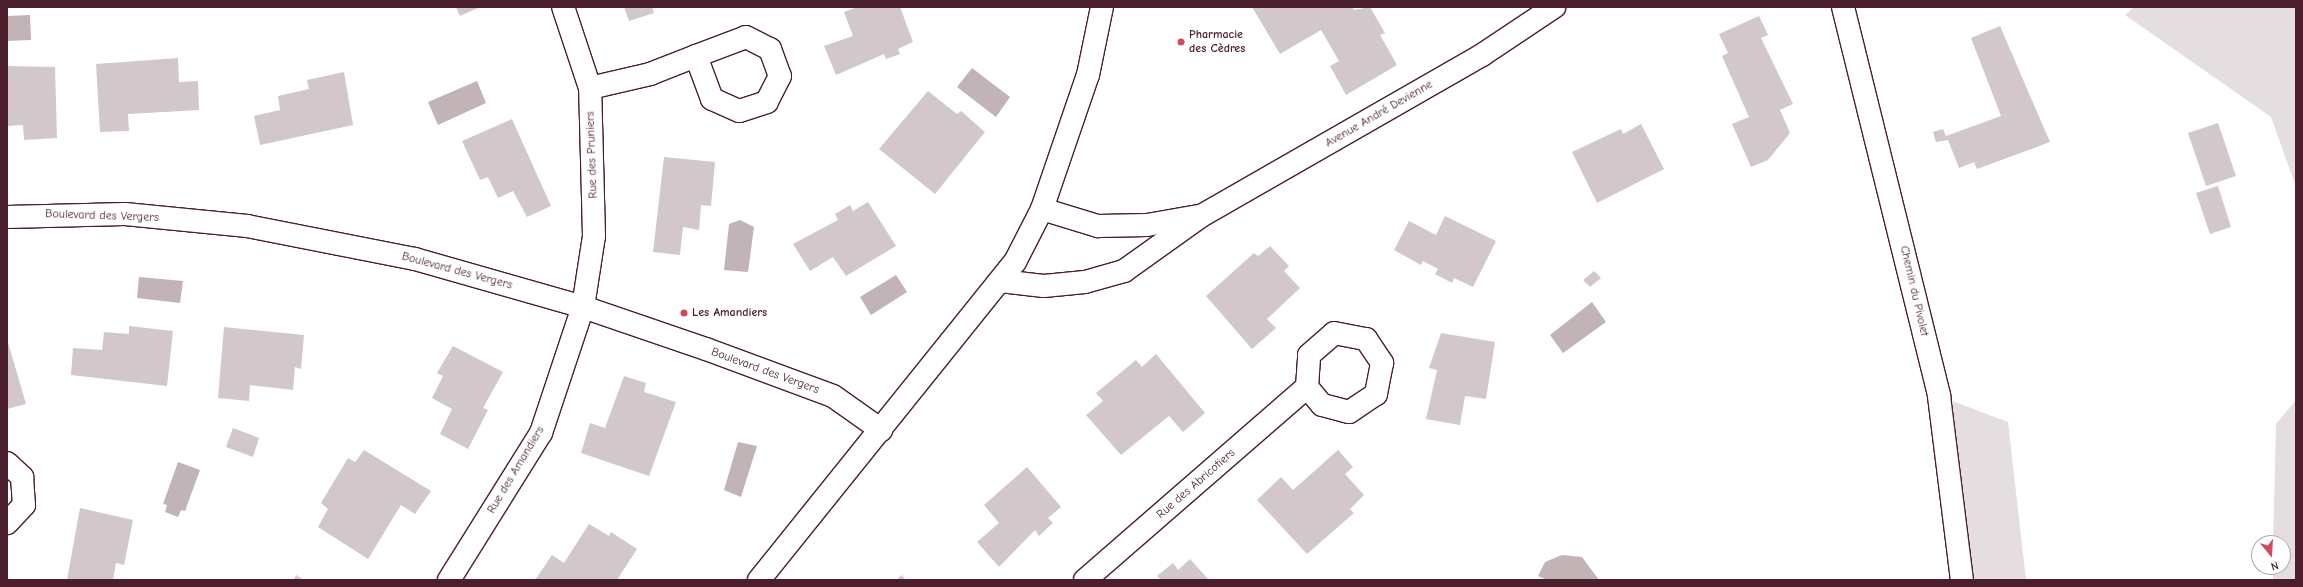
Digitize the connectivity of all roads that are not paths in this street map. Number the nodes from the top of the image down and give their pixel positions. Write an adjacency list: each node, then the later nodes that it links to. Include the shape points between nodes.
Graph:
1 (562, 7): 6 (street, Rue des Pruniers)
2 (1102, 7): 7 (street, via 1088,75)
3 (1554, 7): 8 (street, Avenue André Devienne, via 1482,55)
4 (1843, 7): 19 (street, Chemin du Pivolet, via 1939,396)
5 (696, 56): 6 (street, via 650,74)
6 (590, 88): 11 (street, Rue des Pruniers, via 594,236)
7 (1042, 209): 8 (street, Avenue André Devienne, via 1098,226 1147,224); 10 (street, via 1015,262)
8 (1201, 216): 10 (street, Avenue André Devienne, via 1124,271 1085,282 1044,286)
9 (7, 217): 11 (street, Boulevard des Vergers, via 125,214 247,226 415,259)
10 (1000, 282): 13 (street)
11 (583, 307): 13 (street, Boulevard des Vergers, via 833,396); 16 (street, Rue des Amandiers, via 541,433)
12 (1307, 387): 18 (street, Rue des Abricotiers)
13 (881, 430): 17 (street)
14 (7, 463): 15 (street, via 22,477 24,505)
15 (7, 523)
16 (449, 580)
17 (759, 580)
18 (1085, 580)
19 (1962, 580)

